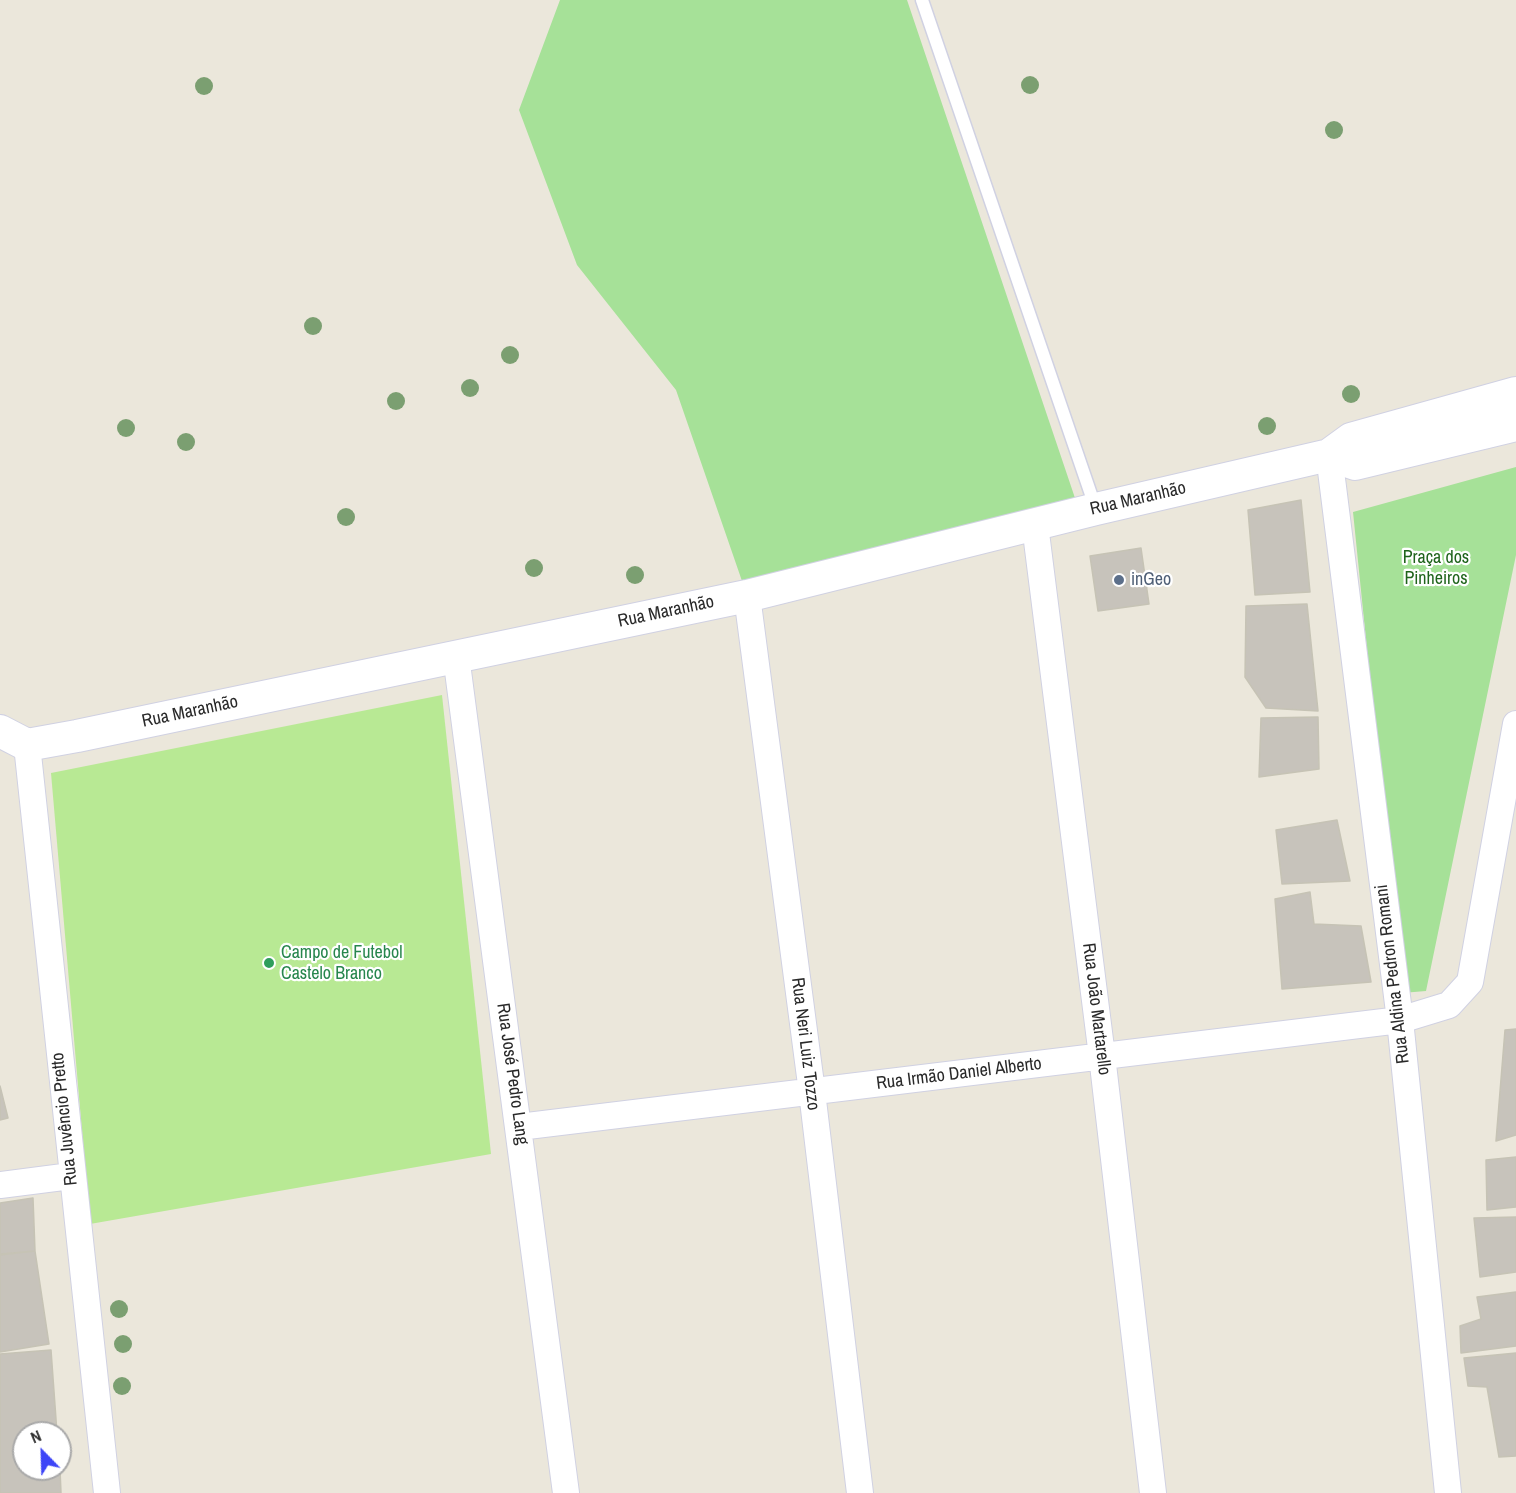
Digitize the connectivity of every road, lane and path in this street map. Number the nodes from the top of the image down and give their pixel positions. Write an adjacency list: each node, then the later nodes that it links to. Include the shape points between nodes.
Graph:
1 (922, 0): 5 (lane)
2 (1516, 393): 4 (street, Rua Maranhão, via 1351,439)
3 (1516, 425): 4 (street, Rua Maranhão, via 1355,464)
4 (1329, 455): 5 (street, Rua Maranhão); 11 (street, Rua Aldina Pedron Romani)
5 (1095, 509): 6 (street, Rua Maranhão)
6 (1035, 525): 7 (street, Rua Maranhão); 12 (street, Rua João Martarello)
7 (747, 596): 8 (street, Rua Maranhão); 13 (street, Rua Neri Luiz Tozzo)
8 (456, 656): 10 (street, Rua Maranhão); 14 (street, Rua José Pedro Lang)
9 (1516, 724): 11 (street, Rua Irmão Daniel Alberto, via 1470,982 1449,1005)
10 (13, 738): 15 (street, Rua Juvêncio Pretto)
11 (1400, 1020): 12 (street, Rua Irmão Daniel Alberto); 21 (street, Rua Aldina Pedron Romani)
12 (1102, 1056): 13 (street, Rua Irmão Daniel Alberto); 20 (street, Rua João Martarello)
13 (812, 1092): 14 (street, Rua Irmão Daniel Alberto); 19 (street, Rua Neri Luiz Tozzo)
14 (519, 1127): 18 (street, Rua José Pedro Lang)
15 (71, 1176): 16 (street); 17 (street, Rua Juvêncio Pretto)
16 (0, 1185)
17 (107, 1493)
18 (566, 1493)
19 (860, 1493)
20 (1153, 1493)
21 (1448, 1493)

